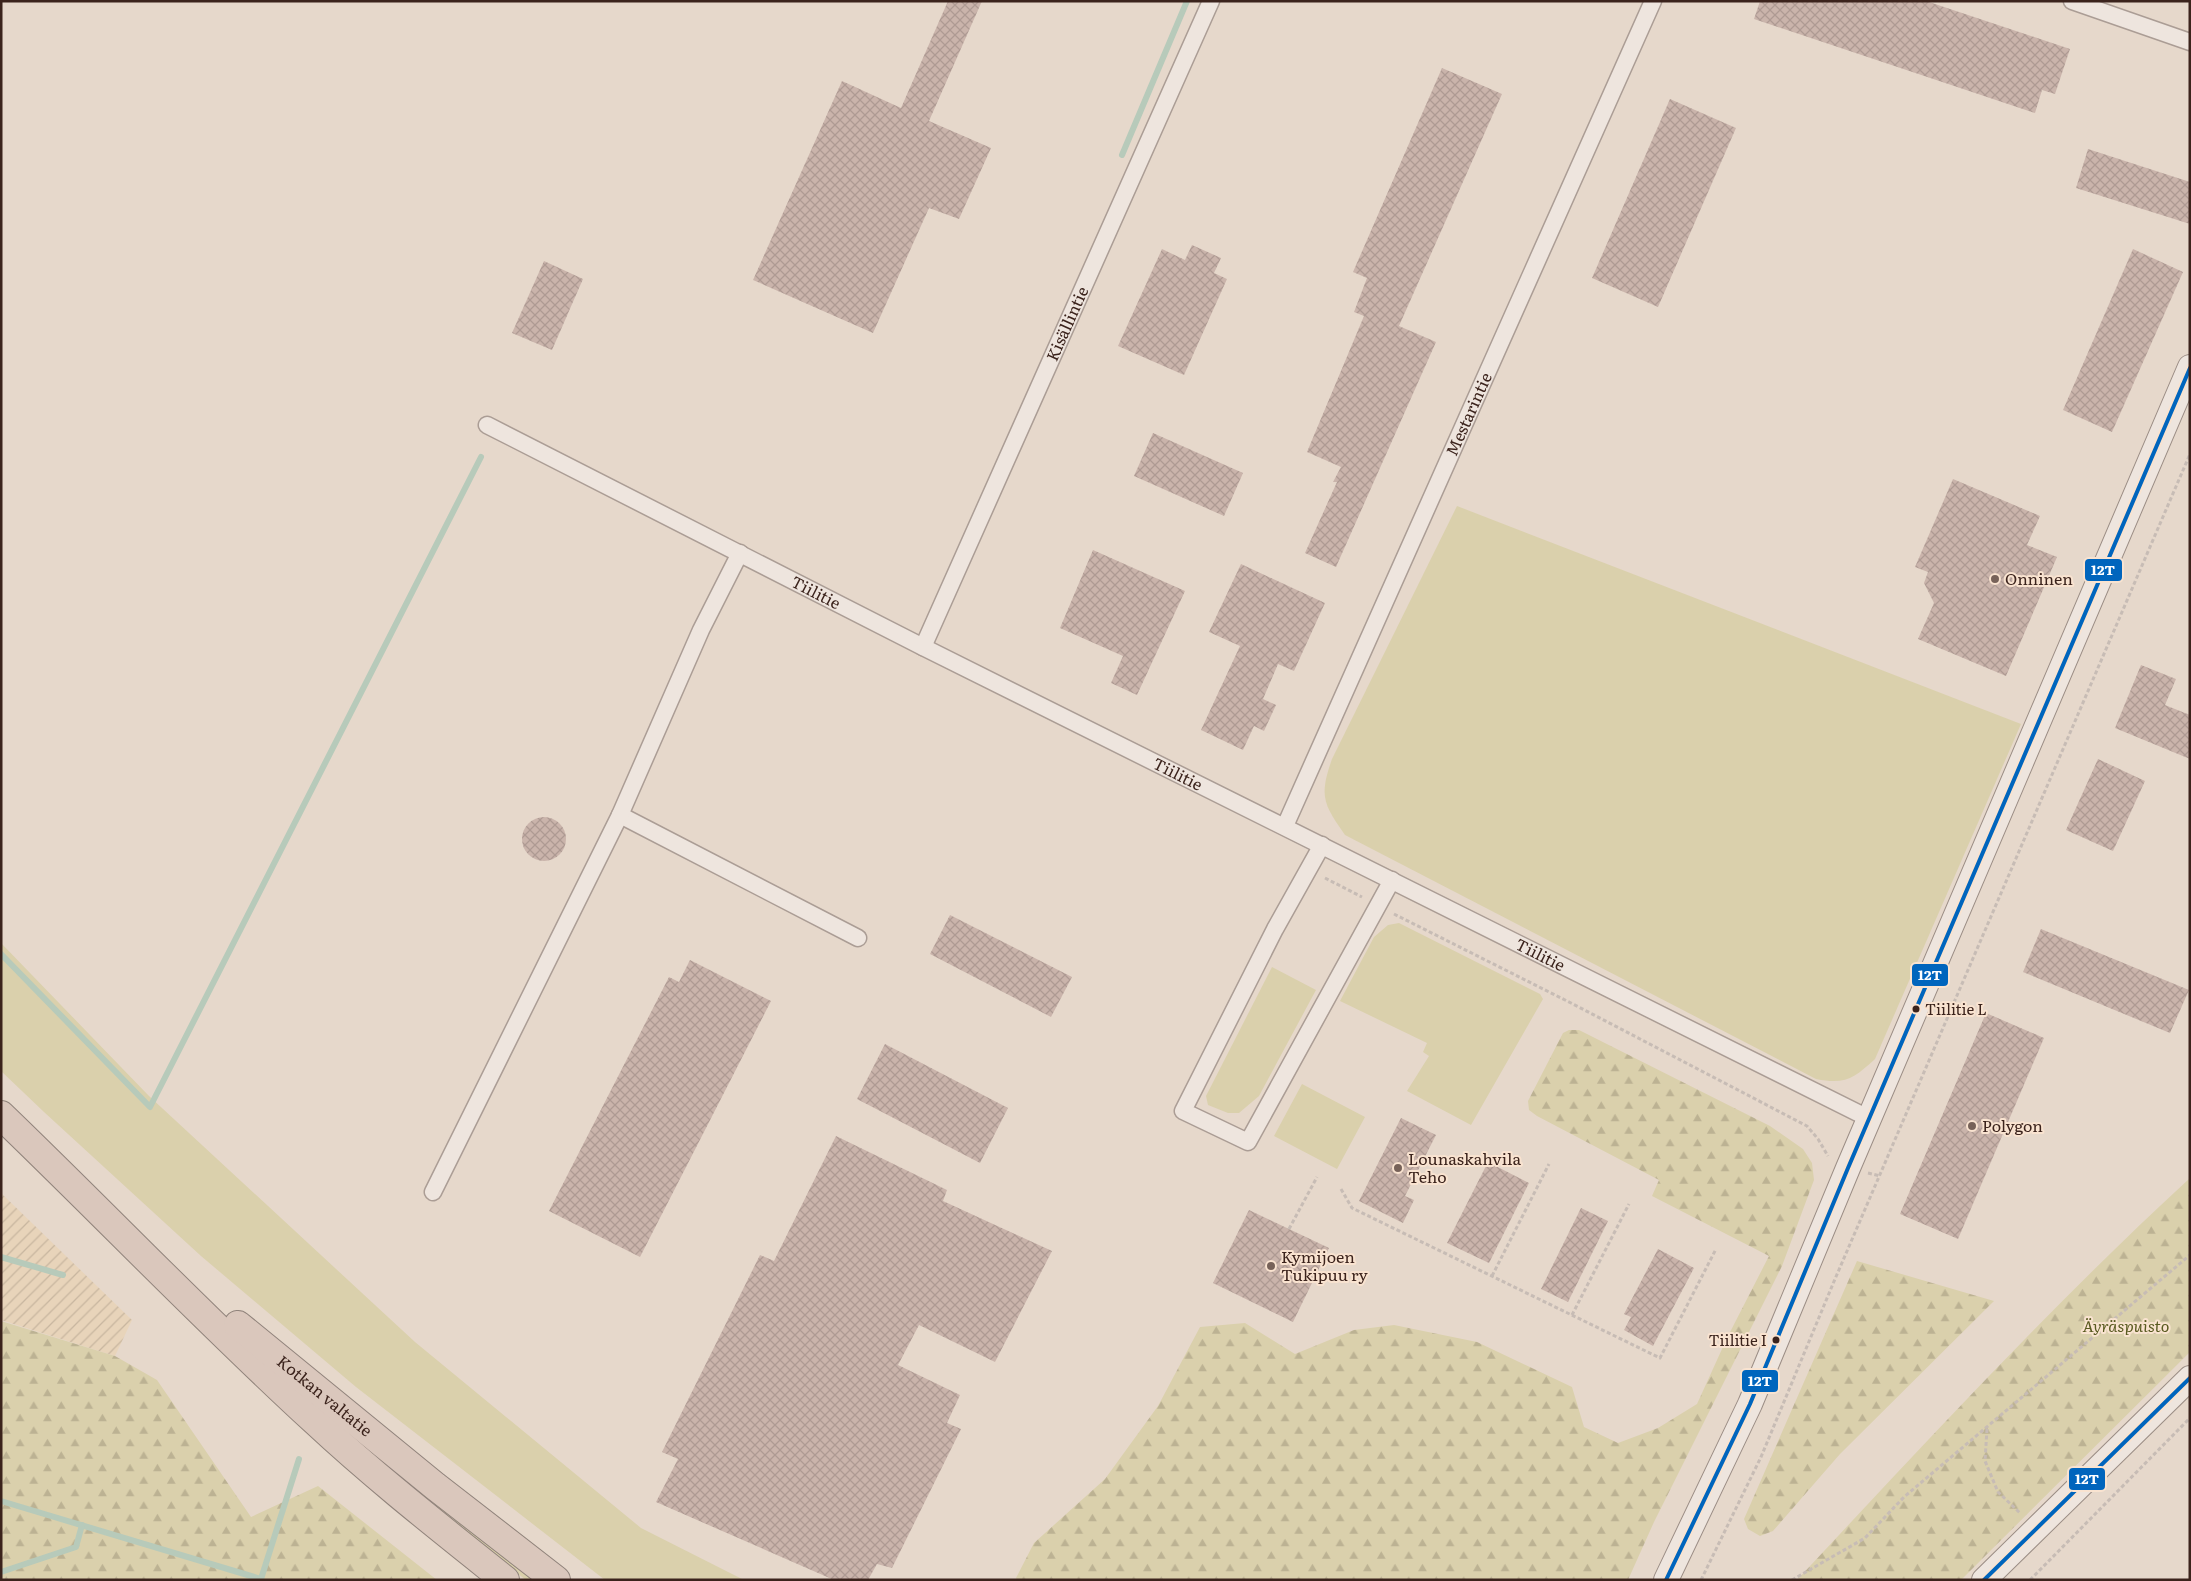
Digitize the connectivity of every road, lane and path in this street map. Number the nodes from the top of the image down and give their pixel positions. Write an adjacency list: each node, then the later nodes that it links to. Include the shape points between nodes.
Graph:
1 (1211, 1): 9 (street, Kisällintie)
2 (1652, 1): 11 (street, Mestarintie)
3 (2072, 1): 4 (street)
4 (2190, 42)
5 (2190, 367): 18 (street)
6 (487, 424): 8 (street, Tiilitie)
7 (2190, 454): 38 (path, via 1761,1457)
8 (740, 553): 9 (street, Tiilitie); 10 (street, via 700,630)
9 (923, 647): 11 (street, Tiilitie)
10 (620, 815): 16 (street); 23 (street)
11 (1286, 826): 12 (street, Tiilitie)
12 (1322, 845): 13 (street); 14 (street, Tiilitie)
13 (1308, 869): 15 (path); 15 (street, via 1183,1111 1248,1142)
14 (1392, 880): 15 (street); 18 (street, Tiilitie)
15 (1378, 906): 19 (path, via 1571,1002 1806,1126 1827,1153)
16 (858, 938)
17 (1, 1114): 25 (highway, Kotkan valtatie)
18 (1870, 1119): 37 (street, via 1750,1404)
19 (1829, 1162)
20 (1549, 1164): 29 (path)
21 (1316, 1177): 26 (path)
22 (1341, 1190): 29 (path, via 1352,1208)
23 (433, 1192)
24 (1629, 1204): 30 (path)
25 (97, 1208): 35 (highway, Kotkan valtatie, via 316,1422); 36 (highway, Kotkan valtatie, via 343,1412)
26 (1289, 1229)
27 (1716, 1248): 30 (path, via 1660,1358)
28 (2190, 1255): 33 (path)
29 (1492, 1276): 30 (path)
30 (1572, 1315)
31 (2190, 1378): 34 (street)
32 (2190, 1418): 41 (path)
33 (1987, 1428): 34 (path, via 1985,1461 1998,1492); 39 (path, via 1904,1497 1865,1538)
34 (2038, 1526): 40 (street)
35 (505, 1580)
36 (556, 1580)
37 (1666, 1580)
38 (1701, 1580)
39 (1792, 1580)
40 (1984, 1580)
41 (2030, 1580)

